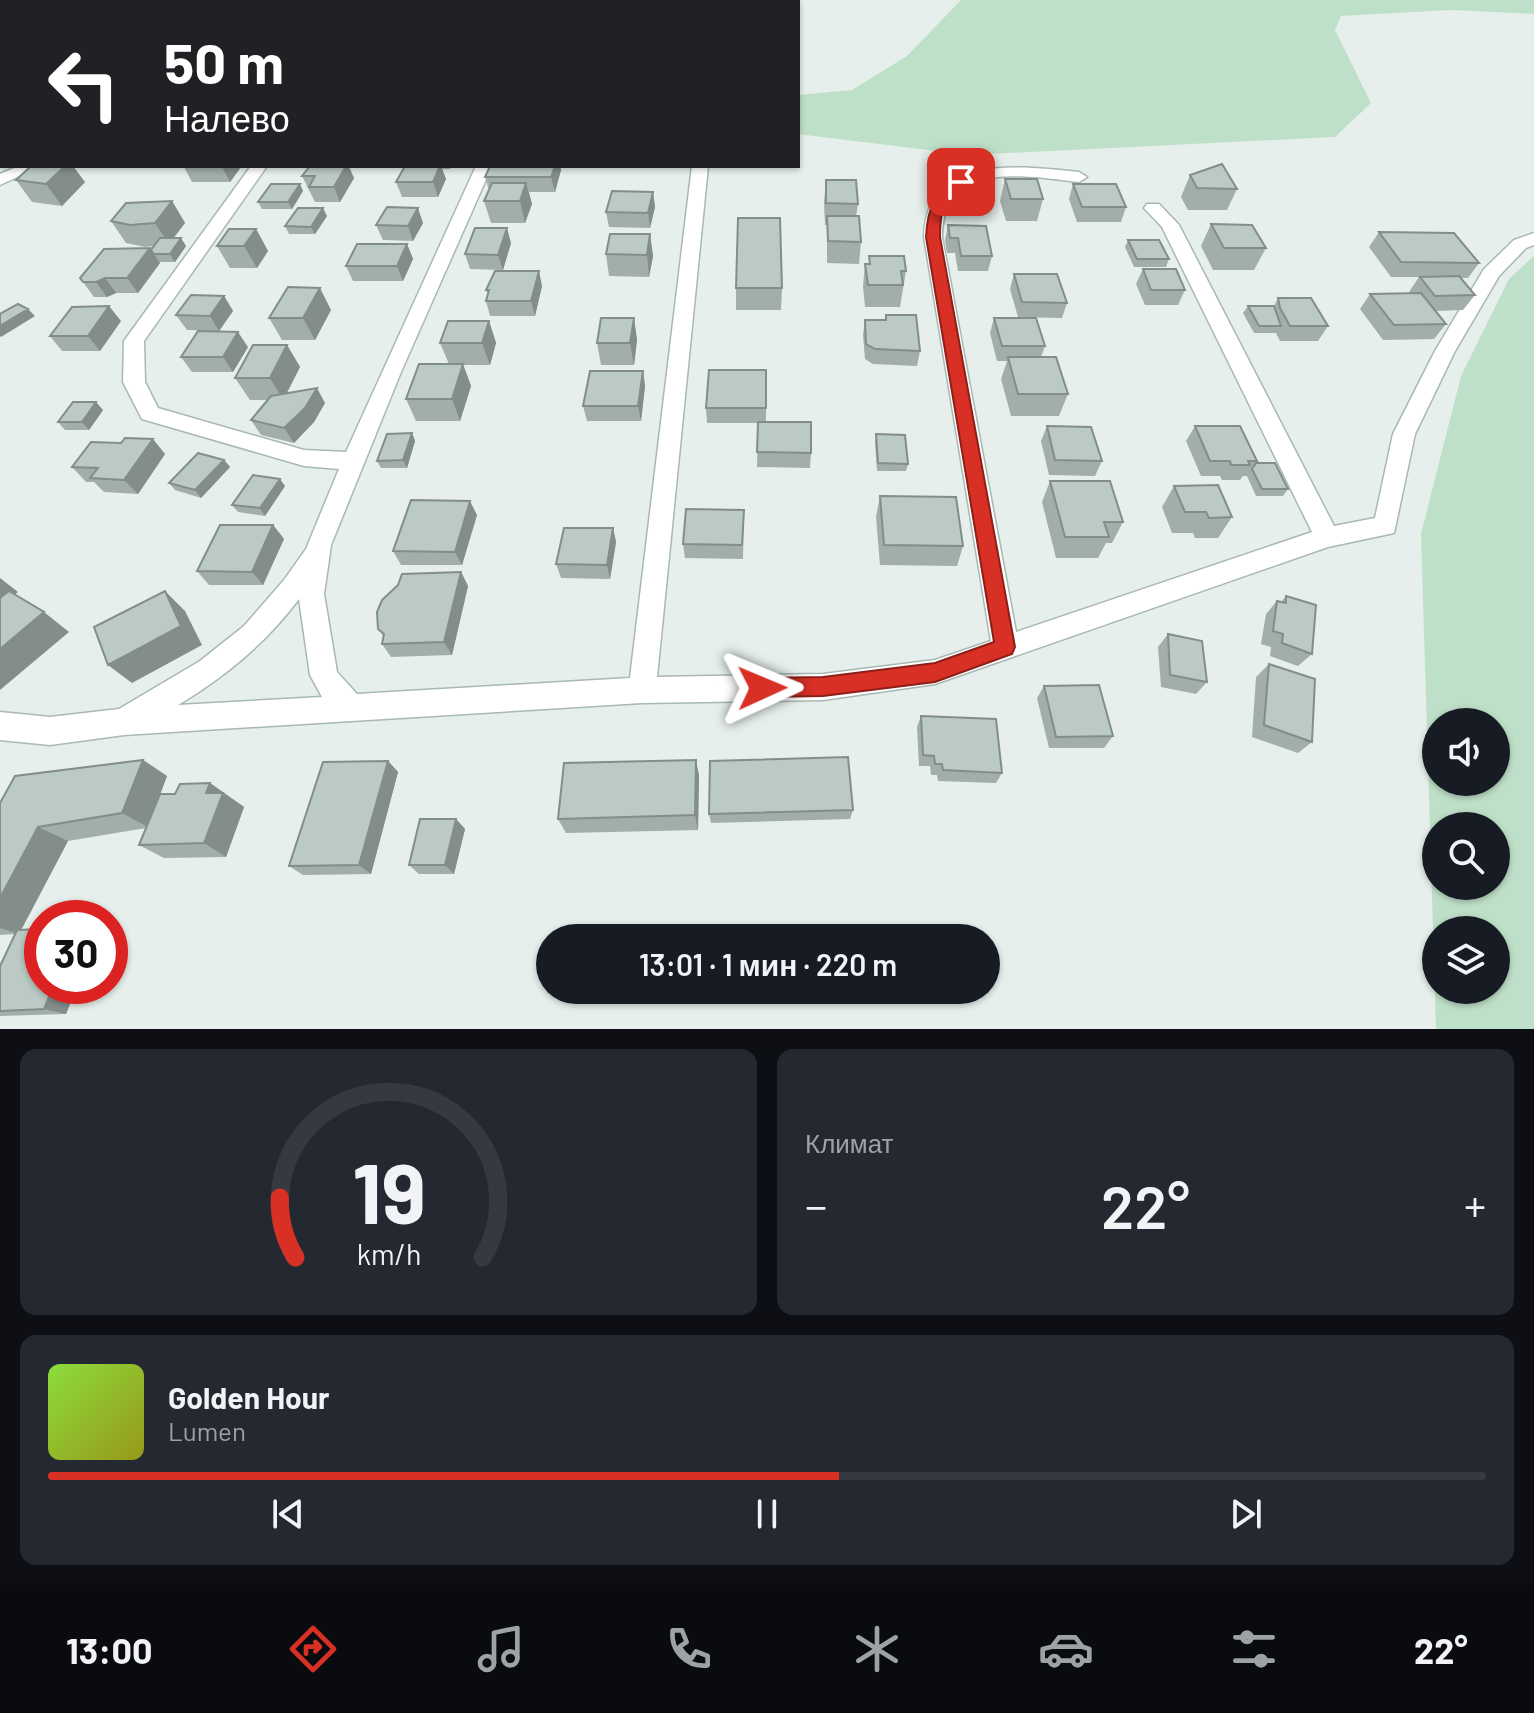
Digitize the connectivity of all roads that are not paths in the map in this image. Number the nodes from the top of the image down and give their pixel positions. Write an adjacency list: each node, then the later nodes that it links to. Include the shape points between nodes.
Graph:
1 (28, 168): 6 (street)
2 (257, 168): 9 (street, via 134,341 134,382 150,414 304,458)
3 (483, 168): 9 (street)
4 (700, 168): 13 (street)
5 (1079, 177): 12 (street, via 1013,173 961,182 942,196 934,216 933,237)
6 (0, 180)
7 (1153, 208): 10 (street, via 1170,225)
8 (1534, 238): 10 (street, via 1520,244 1491,273 1445,351 1404,434 1385,526)
9 (352, 461): 11 (street)
10 (1327, 537): 12 (street)
11 (319, 545): 14 (street, via 311,594 324,675); 15 (street, via 288,598 225,662)
12 (1005, 647): 13 (street, via 935,672 823,687)
13 (642, 690): 14 (street)
14 (353, 709): 15 (street)
15 (124, 722): 16 (street, via 50,731)
16 (0, 726)

